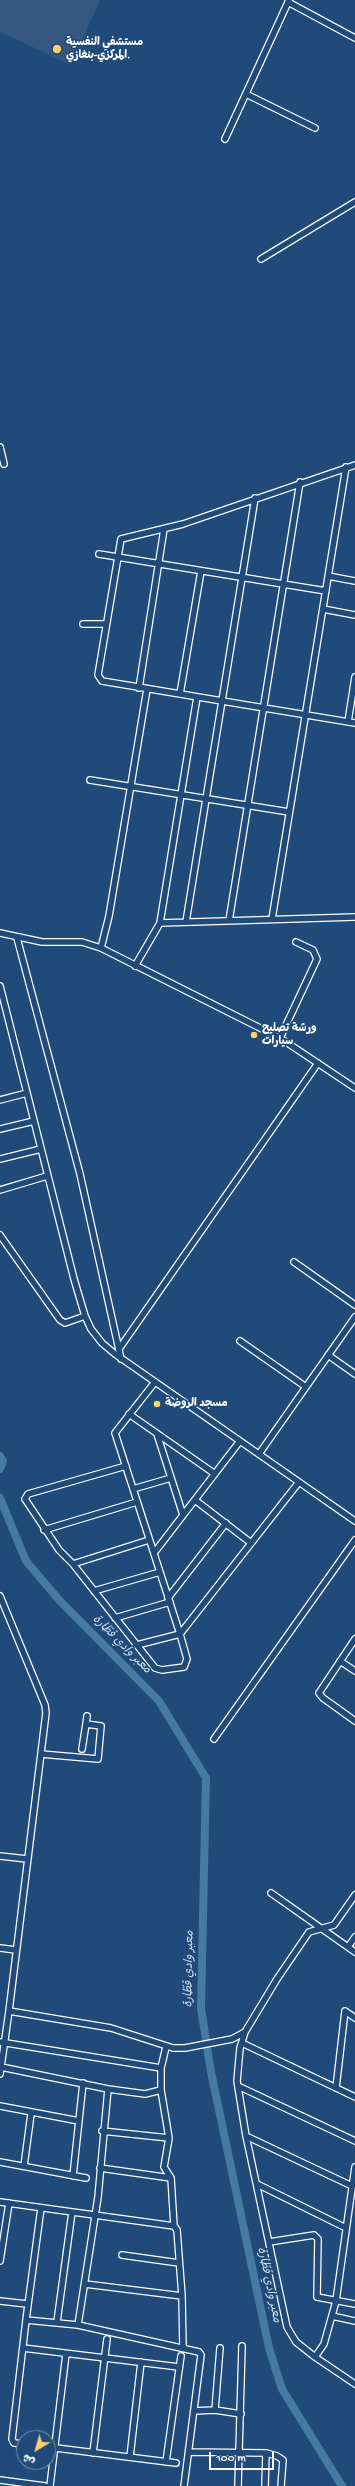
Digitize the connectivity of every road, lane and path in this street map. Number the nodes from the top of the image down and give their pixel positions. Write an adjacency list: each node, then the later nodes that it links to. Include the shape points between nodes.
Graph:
1 (289, 1): 2 (street); 3 (street)
2 (355, 38)
3 (246, 94): 4 (street); 5 (street)
4 (316, 128)
5 (225, 139)
6 (355, 202): 7 (street)
7 (261, 259)
8 (0, 447): 9 (street)
9 (4, 464)
10 (355, 465): 11 (street)
11 (346, 467): 12 (street); 19 (street)
12 (300, 482): 13 (street); 22 (street)
13 (255, 498): 14 (street); 20 (street)
14 (164, 529): 16 (street, via 122,538); 17 (street)
15 (99, 554): 16 (street)
16 (117, 557): 17 (street); 27 (street)
17 (159, 564): 18 (street); 29 (street)
18 (201, 570): 20 (street); 31 (street)
19 (328, 576): 21 (street); 23 (street)
20 (242, 577): 22 (street); 33 (street)
21 (355, 580)
22 (284, 584): 23 (street); 34 (street)
23 (326, 591): 24 (street)
24 (323, 609): 25 (street); 35 (street)
25 (355, 615)
26 (83, 624): 27 (street)
27 (106, 624): 29 (street, via 98,678 101,681)
28 (355, 677): 36 (street)
29 (139, 688): 30 (street)
30 (147, 689): 31 (street); 39 (street)
31 (180, 694): 32 (street)
32 (197, 697): 33 (street); 40 (street)
33 (222, 701): 34 (street); 41 (street)
34 (264, 708): 35 (street); 42 (street)
35 (306, 715): 36 (street); 43 (street)
36 (348, 722): 37 (street)
37 (355, 723)
38 (90, 780): 39 (street)
39 (131, 787): 40 (street); 52 (street, via 109,916)
40 (181, 795): 41 (street); 48 (street)
41 (206, 799): 42 (street); 47 (street)
42 (248, 805): 43 (street); 46 (street)
43 (290, 812): 45 (street)
44 (355, 917): 45 (street)
45 (272, 919): 46 (street)
46 (229, 921): 47 (street)
47 (186, 922): 48 (street)
48 (160, 923): 53 (street)
49 (0, 932): 50 (street)
50 (17, 938): 52 (street, via 42,942 82,942); 72 (street, via 80,1174)
51 (296, 942): 55 (street, via 313,950 317,959)
52 (101, 948): 53 (street)
53 (135, 966): 55 (street)
54 (0, 986): 58 (street)
55 (280, 1038): 56 (street)
56 (318, 1063): 57 (street); 72 (street)
57 (355, 1088)
58 (27, 1093): 59 (street); 60 (street)
59 (0, 1100)
60 (34, 1121): 61 (street); 62 (street)
61 (0, 1129)
62 (41, 1149): 63 (street); 64 (street)
63 (0, 1159)
64 (47, 1176): 65 (street); 69 (street)
65 (0, 1190)
66 (0, 1235): 69 (street, via 60,1320 65,1323)
67 (294, 1262): 68 (street)
68 (355, 1305)
69 (84, 1316): 74 (street, via 102,1343)
70 (355, 1317): 73 (street)
71 (240, 1342): 77 (street)
72 (120, 1349): 74 (street)
73 (328, 1355): 75 (street); 77 (street)
74 (121, 1359): 76 (street)
75 (355, 1374)
76 (155, 1382): 78 (street); 80 (street)
77 (306, 1387): 81 (street)
78 (129, 1414): 79 (street); 82 (street, via 115,1433)
79 (157, 1434): 83 (street); 84 (street)
80 (240, 1441): 81 (street); 83 (street)
81 (259, 1454): 85 (street)
82 (126, 1466): 86 (street); 92 (street, via 25,1496)
83 (215, 1474): 87 (street)
84 (172, 1478): 86 (street); 89 (street)
85 (299, 1482): 90 (street); 95 (street)
86 (133, 1489): 88 (street)
87 (195, 1500): 89 (street); 91 (street)
88 (137, 1502): 92 (street); 93 (street)
89 (183, 1515): 96 (street)
90 (355, 1521)
91 (226, 1523): 95 (street); 101 (street)
92 (44, 1530): 97 (street)
93 (149, 1540): 96 (street); 97 (street)
94 (355, 1540): 111 (street)
95 (252, 1543): 103 (street)
96 (154, 1554): 98 (street)
97 (72, 1564): 99 (street)
98 (160, 1572): 99 (street); 101 (street)
99 (94, 1590): 102 (street)
100 (0, 1596): 113 (street, via 46,1708)
101 (169, 1600): 102 (street); 103 (street)
102 (116, 1618): 105 (street)
103 (180, 1634): 105 (street); 105 (street, via 187,1659 184,1667 162,1670 156,1668)
104 (355, 1639): 106 (street)
105 (137, 1645)
106 (340, 1661): 107 (street); 109 (street, via 319,1693)
107 (355, 1671)
108 (87, 1716): 110 (street)
109 (355, 1721)
110 (86, 1724): 112 (street); 113 (street, via 101,1726 98,1760)
111 (214, 1738)
112 (82, 1749)
113 (41, 1754): 115 (street)
114 (0, 1856): 115 (street)
115 (27, 1859): 122 (street)
116 (271, 1893): 118 (street)
117 (355, 1895): 118 (street, via 334,1925)
118 (321, 1928): 120 (street); 126 (street, via 309,1932 276,1979)
119 (355, 1937): 120 (street)
120 (348, 1947): 123 (street)
121 (0, 1948): 122 (street)
122 (16, 1950): 124 (street)
123 (355, 1952)
124 (9, 2011): 128 (street); 130 (street, via 111,2028)
125 (355, 2018): 136 (street, via 346,2010)
126 (245, 2032): 127 (street); 129 (street)
127 (232, 2039): 129 (street); 130 (street, via 185,2048)
128 (2, 2043): 131 (street); 132 (street)
129 (241, 2046): 135 (street); 136 (street)
130 (166, 2047): 132 (street)
131 (1, 2067): 133 (street); 134 (street)
132 (161, 2068): 138 (street)
133 (0, 2074)
134 (84, 2083): 137 (street); 142 (street)
135 (238, 2086): 144 (street); 146 (street)
136 (336, 2088): 139 (street)
137 (108, 2089): 138 (street, via 145,2094); 143 (street)
138 (161, 2090): 145 (street)
139 (355, 2097)
140 (0, 2106): 141 (street)
141 (31, 2114): 142 (street); 148 (street)
142 (79, 2121): 151 (street)
143 (102, 2131): 145 (street); 150 (street)
144 (246, 2136): 154 (street); 155 (street)
145 (169, 2138): 153 (street, via 164,2167)
146 (355, 2141)
147 (0, 2162): 148 (street)
148 (24, 2166): 151 (street)
149 (355, 2167): 155 (street)
150 (100, 2168): 153 (street); 162 (street)
151 (73, 2176): 152 (street)
152 (86, 2178)
153 (171, 2178): 163 (street)
154 (257, 2184): 164 (street); 165 (street)
155 (352, 2186): 160 (street)
156 (0, 2202): 157 (street)
157 (9, 2204): 158 (street); 166 (street)
158 (41, 2208): 159 (street); 174 (street)
159 (72, 2212): 162 (street); 179 (street)
160 (349, 2212): 161 (street); 164 (street)
161 (355, 2213)
162 (95, 2216): 163 (street); 170 (street)
163 (174, 2226): 169 (street, via 177,2230)
164 (346, 2228): 173 (street)
165 (269, 2242): 173 (street, via 310,2234 317,2237 316,2294 317,2297); 189 (street, via 287,2327 296,2342)
166 (1, 2252): 168 (street)
167 (122, 2255): 169 (street)
168 (0, 2261)
169 (179, 2263): 171 (street)
170 (85, 2284): 171 (street); 180 (street)
171 (182, 2296): 184 (street)
172 (0, 2301): 174 (street)
173 (336, 2301): 175 (street); 176 (street)
174 (27, 2304): 177 (street)
175 (355, 2304)
176 (332, 2316): 178 (street); 189 (street, via 324,2344)
177 (26, 2320): 179 (street); 183 (street)
178 (355, 2321)
179 (57, 2322): 180 (street)
180 (78, 2324): 184 (street)
181 (107, 2339): 188 (street)
182 (242, 2346): 195 (street)
183 (23, 2348): 186 (street); 197 (street, via 12,2439)
184 (183, 2348): 194 (street, via 199,2352 201,2355)
185 (220, 2348): 193 (street)
186 (66, 2354): 188 (street); 196 (street)
187 (181, 2356): 191 (street)
188 (104, 2358): 190 (street); 200 (street)
189 (315, 2358): 192 (street)
190 (141, 2362): 191 (street); 203 (street)
191 (179, 2367): 204 (street)
192 (355, 2384)
193 (215, 2410): 194 (street); 195 (street)
194 (194, 2411): 199 (street)
195 (241, 2414): 201 (street)
196 (56, 2439)
197 (16, 2443)
198 (56, 2448): 200 (street)
199 (189, 2452): 201 (street); 210 (street)
200 (93, 2453): 203 (street)
201 (240, 2453): 202 (street); 211 (street)
202 (266, 2453): 212 (street); 213 (street, via 283,2460)
203 (130, 2457): 204 (street)
204 (166, 2462): 205 (street)
205 (176, 2463)
206 (52, 2470): 209 (street)
207 (0, 2480): 208 (street)
208 (45, 2486)
209 (50, 2486)
210 (184, 2486)
211 (238, 2486)
212 (265, 2486)
213 (281, 2486)

